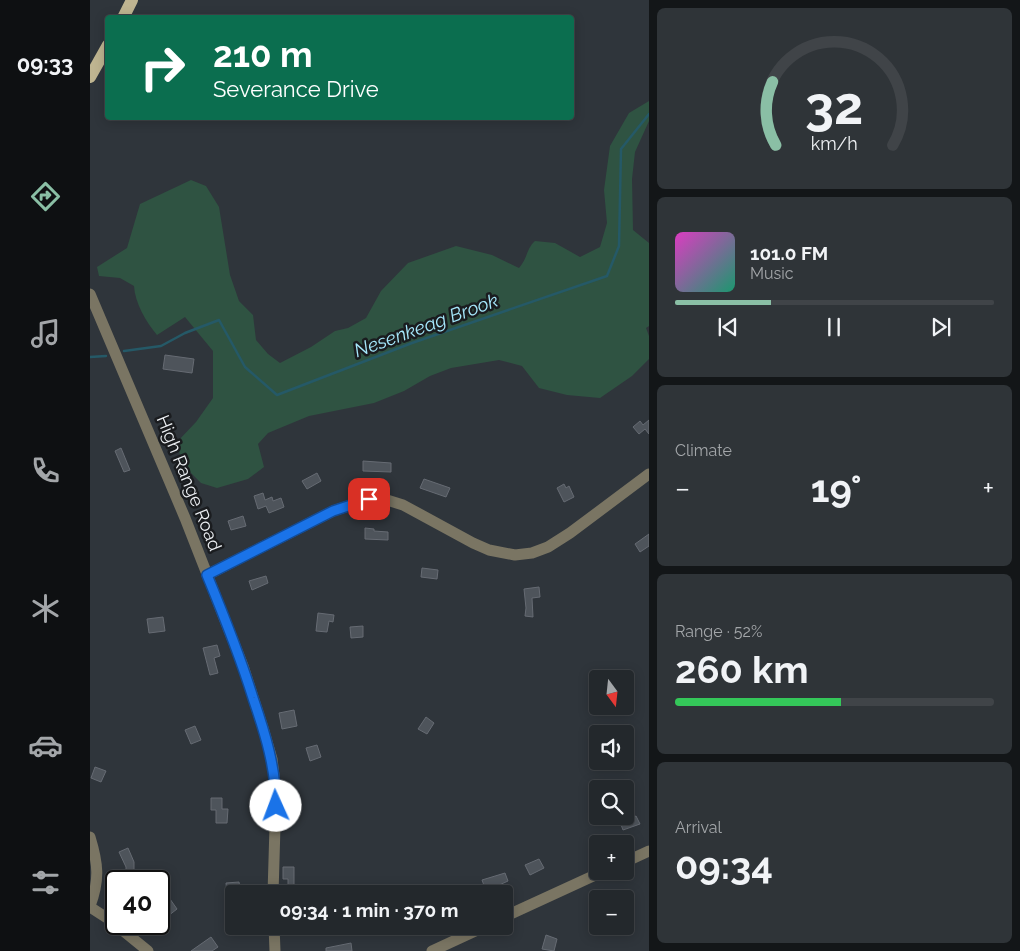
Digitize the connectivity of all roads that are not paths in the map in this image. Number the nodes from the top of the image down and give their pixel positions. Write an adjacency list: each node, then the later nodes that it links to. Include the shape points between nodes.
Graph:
1 (132, 0): 2 (main road)
2 (124, 15)
3 (105, 51): 4 (main road)
4 (90, 77)
5 (90, 294): 7 (street, High Range Road)
6 (649, 474): 7 (street, via 570,533 532,553 515,555 489,550 404,505 369,499 333,511)
7 (207, 575): 12 (street, High Range Road, via 243,666 272,759 276,792)
8 (90, 837): 13 (street, via 98,863 96,890)
9 (649, 851): 10 (street)
10 (634, 858)
11 (589, 878): 14 (street)
12 (273, 885)
13 (90, 906): 17 (street)
14 (513, 914)
15 (274, 935): 18 (street)
16 (467, 935): 19 (street)
17 (148, 951)
18 (275, 951)
19 (432, 951)

